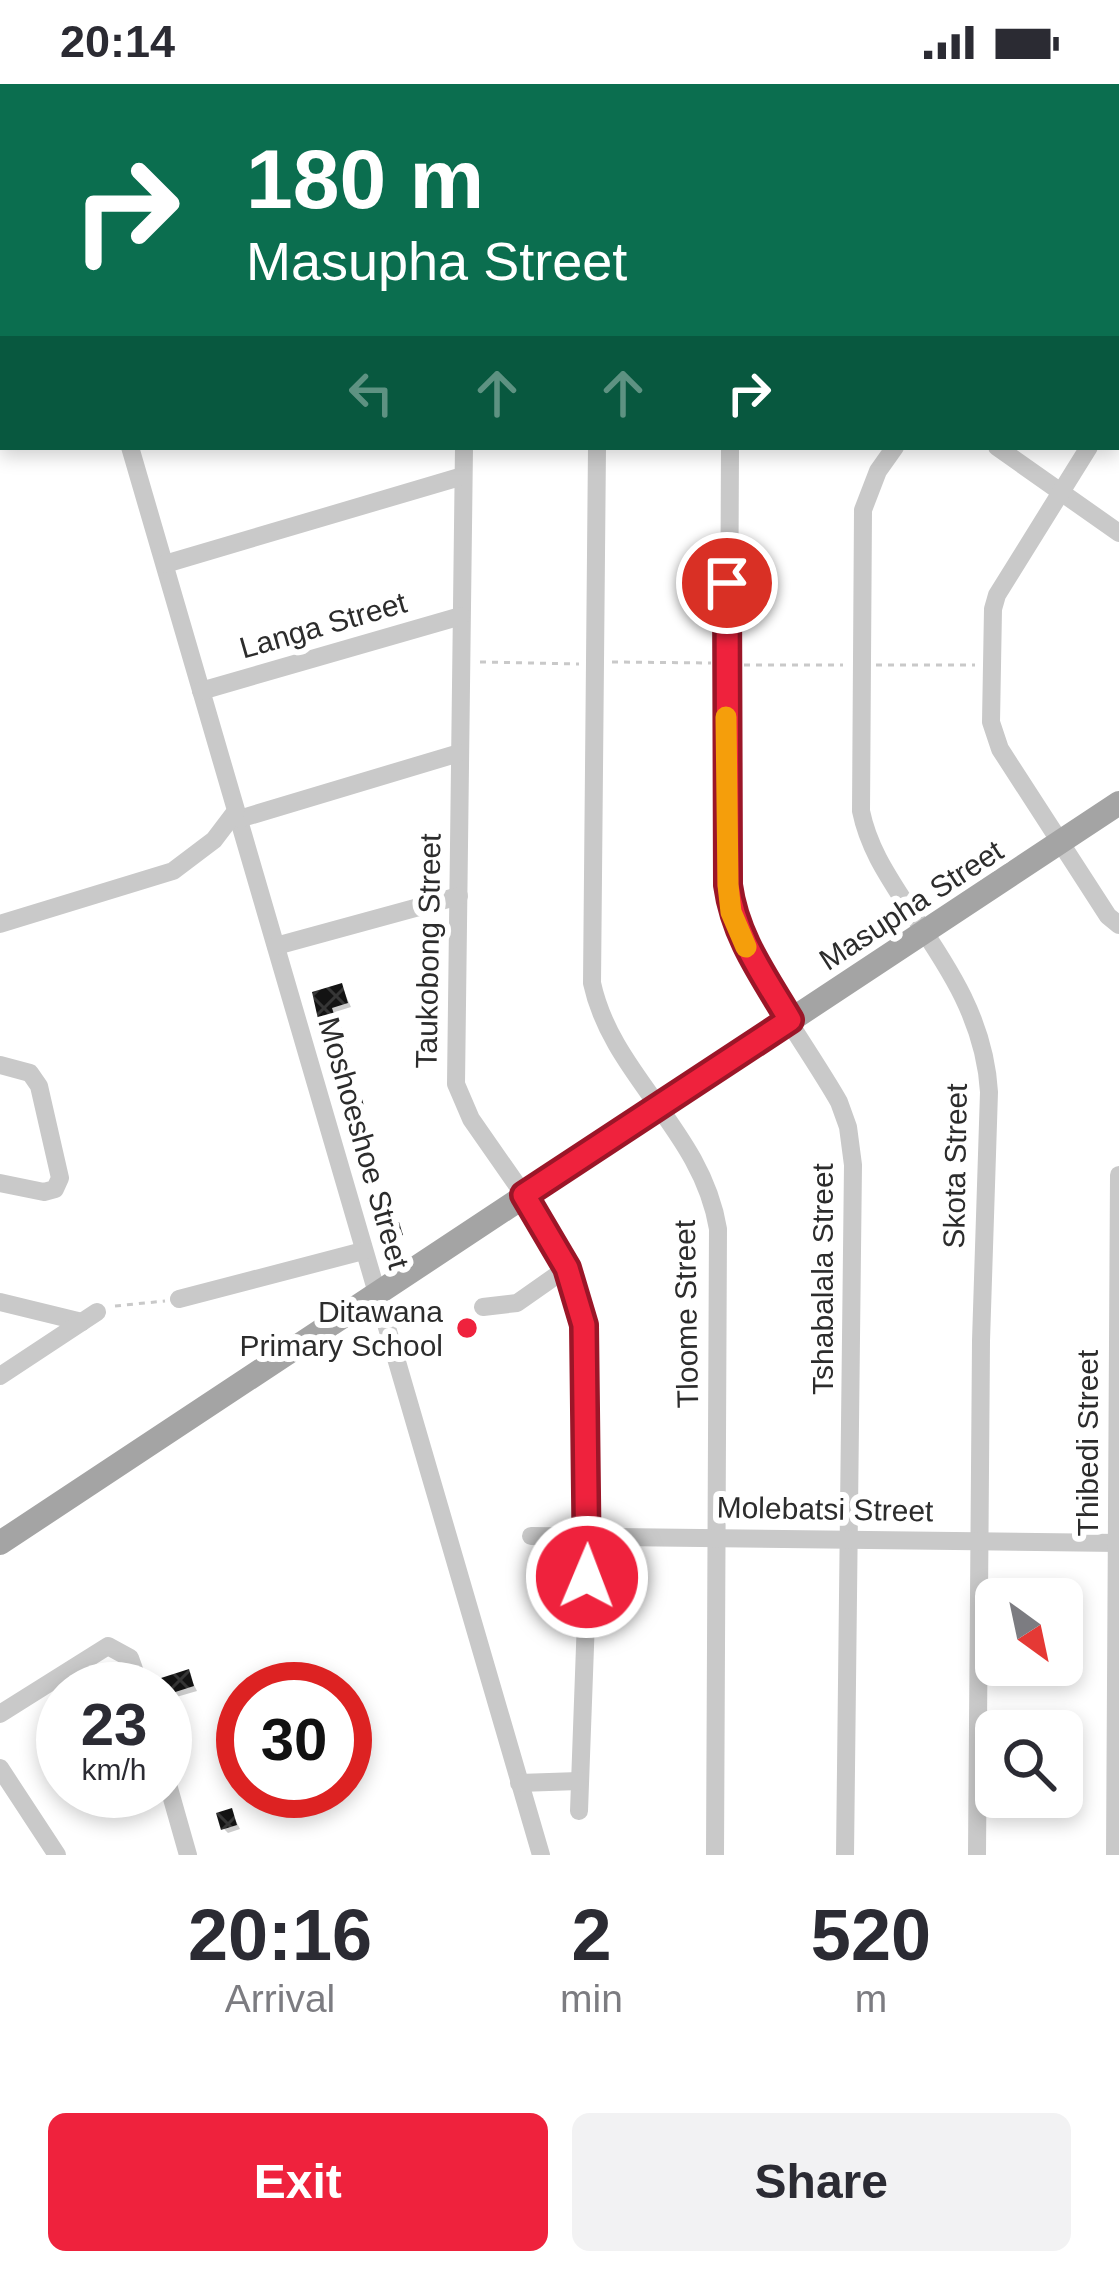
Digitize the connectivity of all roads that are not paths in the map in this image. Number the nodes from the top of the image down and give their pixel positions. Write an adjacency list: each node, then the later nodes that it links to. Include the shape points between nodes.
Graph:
1 (131, 450): 11 (street, Moshoeshoe Street)
2 (464, 450): 8 (street, Taukobong Street)
3 (597, 450): 25 (street, Tloome Street, via 592,983 607,1031)
4 (730, 450): 23 (street, Tshabalala Street, via 728,885 737,929)
5 (893, 450): 21 (street, Skota Street, via 863,510 861,811 882,868)
6 (1002, 450): 9 (street)
7 (1087, 450): 9 (street)
8 (464, 476): 11 (street); 12 (street, Taukobong Street)
9 (1060, 492): 10 (street); 17 (street, via 997,595 991,665 994,736)
10 (1119, 533)
11 (165, 564): 13 (street, Moshoeshoe Street)
12 (461, 616): 13 (street, Langa Street); 14 (street, Taukobong Street)
13 (201, 691): 16 (street, Moshoeshoe Street)
14 (459, 753): 16 (street); 18 (street, Taukobong Street)
15 (1119, 803): 17 (main road, Masupha Street)
16 (237, 815): 19 (street, via 172,871); 22 (street, Moshoeshoe Street)
17 (1061, 842): 20 (street); 21 (main road, Masupha Street)
18 (460, 896): 22 (street); 28 (street, Taukobong Street, via 456,1084 471,1120)
19 (0, 925)
20 (1119, 925)
21 (925, 932): 23 (main road, Masupha Street); 40 (street, Skota Street, via 973,1011 987,1061)
22 (276, 946): 29 (street, Moshoeshoe Street)
23 (790, 1020): 25 (main road, Masupha Street); 39 (street, Tshabalala Street, via 839,1102 852,1145)
24 (0, 1065): 27 (street, via 30,1073 39,1086 59,1167 49,1191)
25 (661, 1105): 28 (main road, Masupha Street); 38 (street, Tloome Street, via 700,1168 718,1229)
26 (1119, 1174): 41 (street, Thibedi Street)
27 (0, 1183)
28 (524, 1195): 30 (street, Taukobong Street); 31 (main road, Masupha Street)
29 (363, 1251): 31 (street, Moshoeshoe Street); 32 (street)
30 (567, 1268): 34 (street, via 517,1303); 37 (street, Taukobong Street, via 584,1325)
31 (375, 1293): 42 (main road, Masupha Street); 49 (street, Moshoeshoe Street)
32 (179, 1299)
33 (0, 1302): 35 (street, via 90,1317)
34 (483, 1306)
35 (0, 1376)
36 (531, 1536): 37 (street, Molebatsi Street)
37 (589, 1537): 38 (street, Molebatsi Street); 48 (street, Taukobong Street)
38 (717, 1538): 39 (street, Molebatsi Street); 55 (street, Tloome Street)
39 (850, 1540): 40 (street, Molebatsi Street); 56 (street, Tshabalala Street)
40 (980, 1541): 41 (street, Molebatsi Street); 57 (street, Skota Street)
41 (1118, 1543): 58 (street, Thibedi Street)
42 (0, 1544)
43 (78, 1662): 44 (street, via 108,1646)
44 (131, 1662)
45 (36, 1690): 46 (street)
46 (0, 1714)
47 (0, 1768): 52 (street)
48 (579, 1781): 49 (street); 50 (street, Taukobong Street)
49 (519, 1783): 54 (street, Moshoeshoe Street)
50 (579, 1811)
51 (177, 1818): 53 (street)
52 (57, 1855)
53 (188, 1855)
54 (541, 1855)
55 (715, 1855)
56 (844, 1855)
57 (976, 1855)
58 (1114, 1855)

